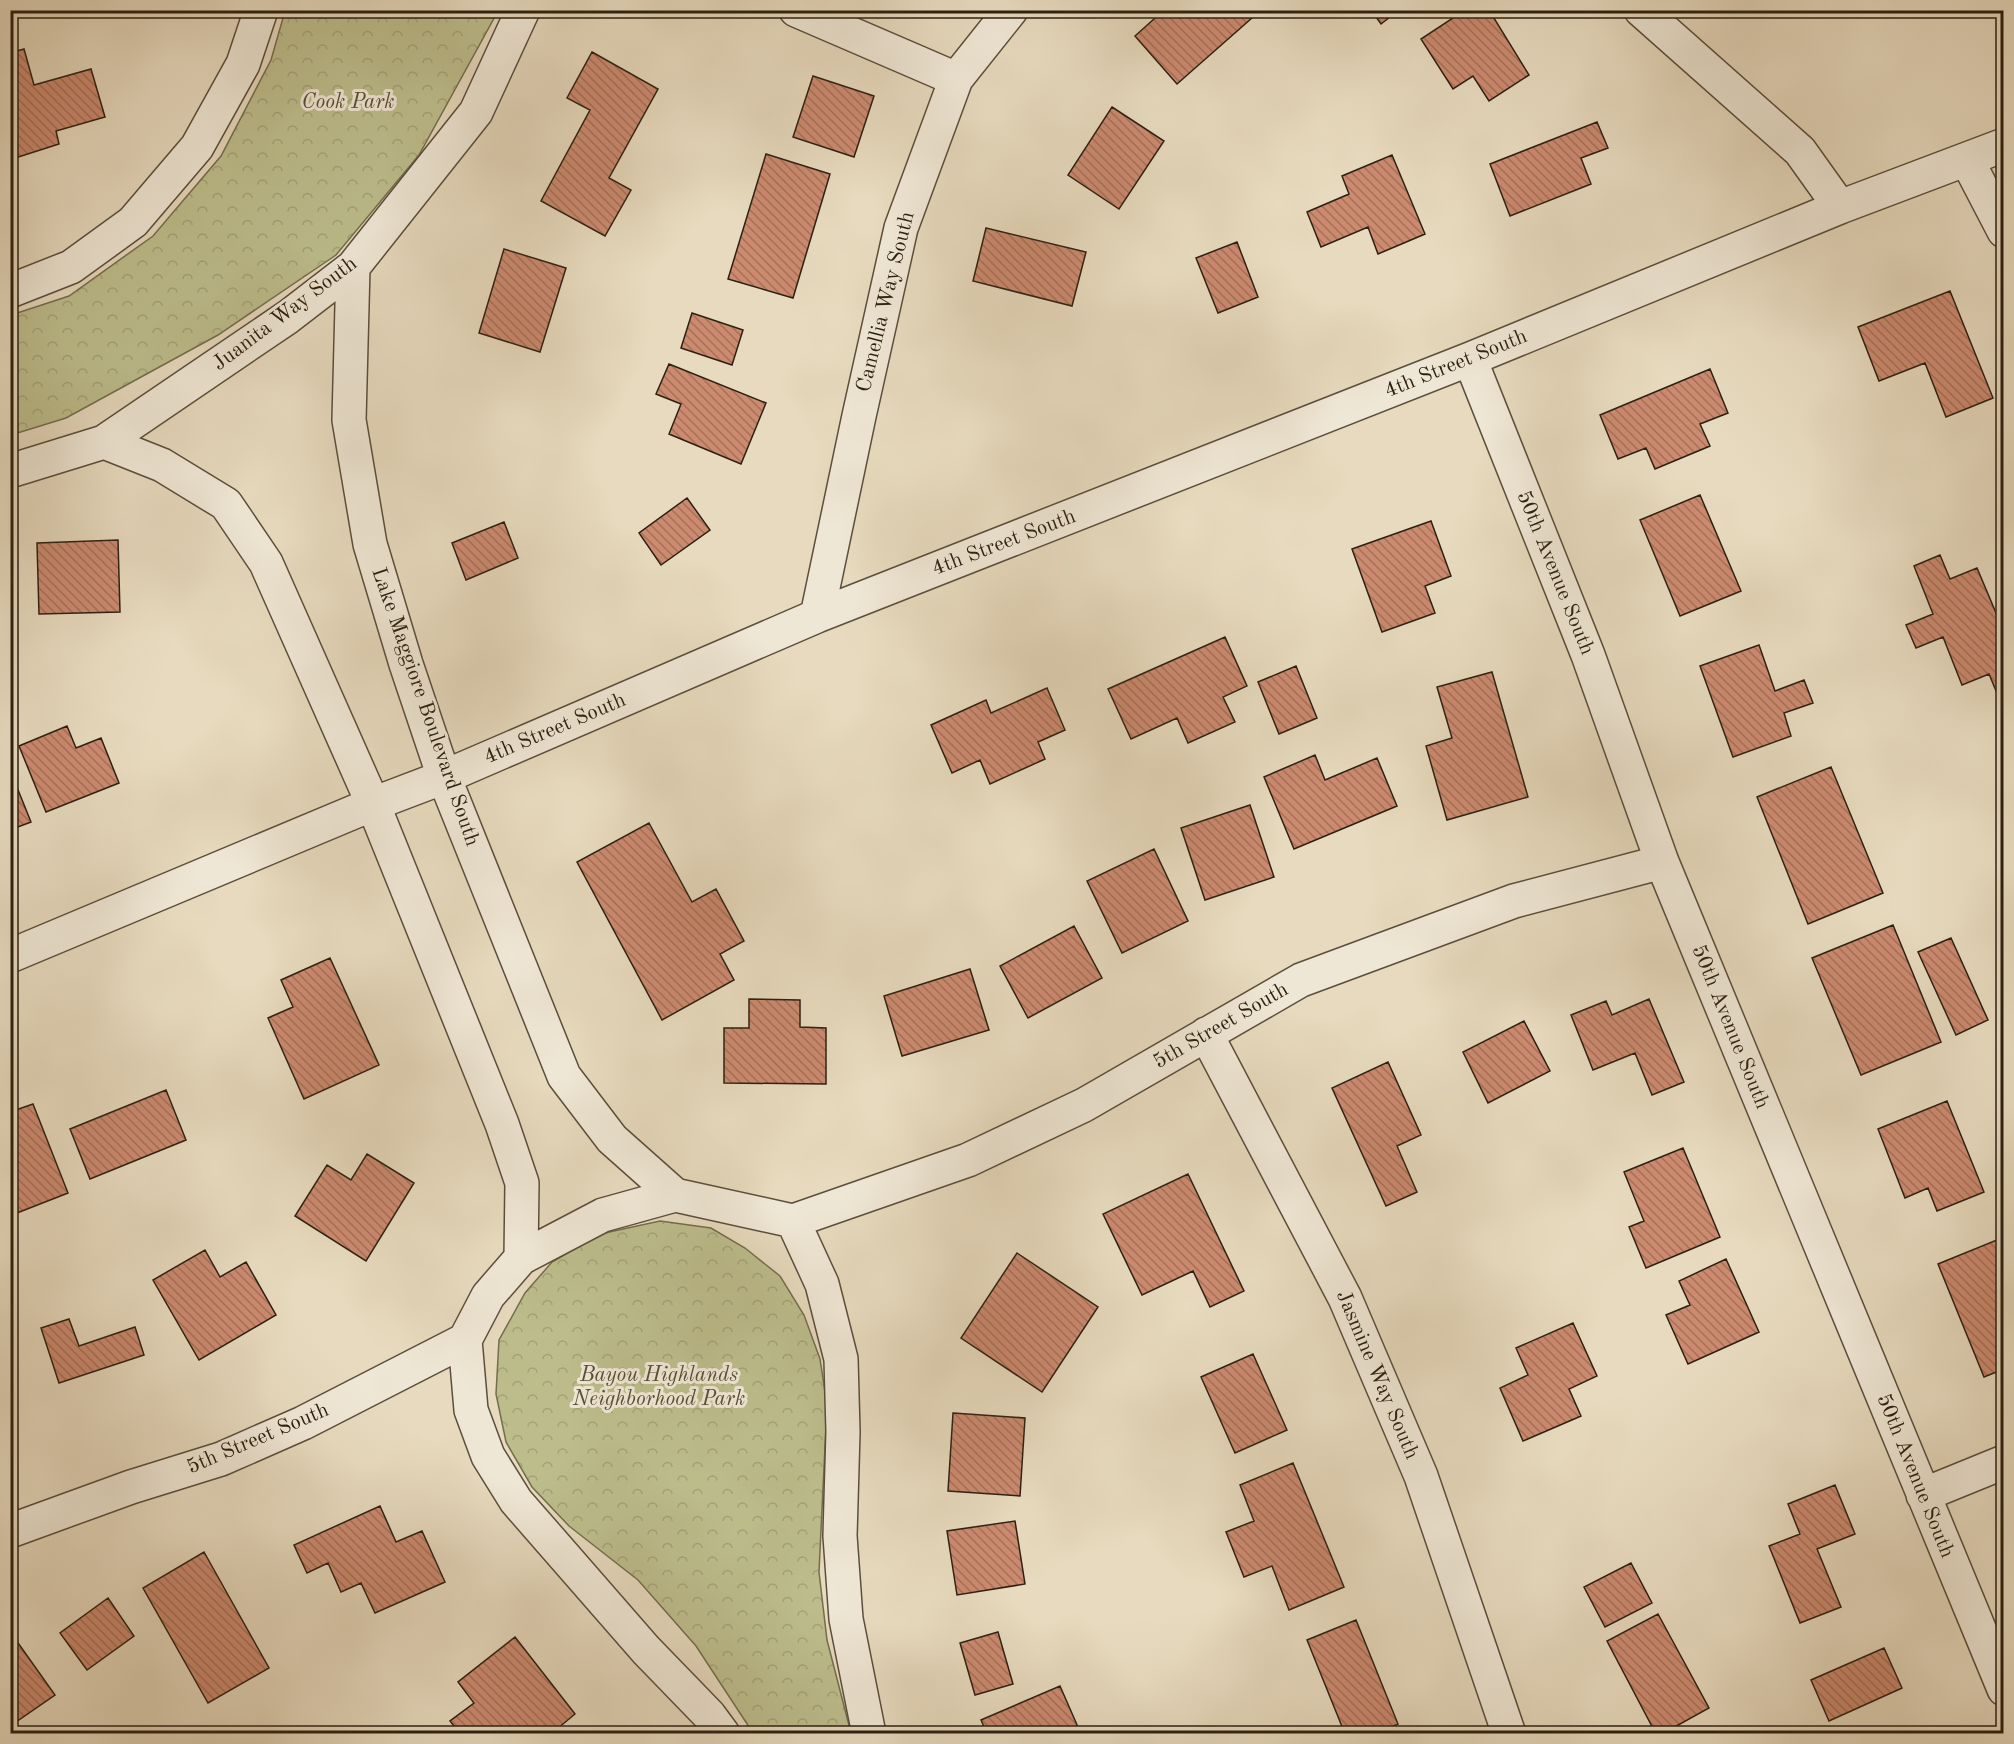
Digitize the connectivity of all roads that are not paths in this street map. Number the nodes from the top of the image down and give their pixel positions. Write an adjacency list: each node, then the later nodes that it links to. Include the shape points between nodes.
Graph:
1 (261, 10): 12 (street, via 243,64 197,147 133,222 71,267)
2 (523, 10): 11 (street, Juanita Way South, via 476,112)
3 (796, 10): 6 (street)
4 (1011, 10): 6 (street, Camellia Way South)
5 (1641, 10): 9 (street, via 1800,151)
6 (956, 79): 16 (street, Camellia Way South, via 901,228)
7 (2004, 146): 8 (street, 4th Street South)
8 (1967, 160): 9 (street, 4th Street South); 10 (street)
9 (1840, 207): 13 (street, 4th Street South)
10 (2004, 231)
11 (353, 267): 14 (street, Juanita Way South, via 288,318); 17 (street, Lake Maggiore Boulevard South, via 349,420 370,544)
12 (10, 291)
13 (1470, 359): 16 (street, 4th Street South); 19 (street, 50th Avenue South, via 1588,655)
14 (104, 442): 15 (street, Juanita Way South); 18 (street, via 162,465 226,504 266,563)
15 (10, 471)
16 (817, 616): 17 (street, 4th Street South)
17 (444, 777): 18 (street, 4th Street South); 22 (street, Lake Maggiore Boulevard South, via 564,1076 612,1139)
18 (373, 804): 20 (street, 4th Street South); 24 (street, via 522,1183)
19 (1662, 862): 21 (street, 5th Street South, via 1514,901 1406,940 1301,980); 27 (street, 50th Avenue South)
20 (10, 956)
21 (1206, 1034): 23 (street, 5th Street South, via 1084,1105 968,1160); 32 (street, Jasmine Way South, via 1346,1298 1421,1476)
22 (675, 1195): 23 (street, Lake Maggiore Boulevard South); 24 (street, Lake Maggiore Boulevard South, via 603,1215)
23 (793, 1221): 31 (street, via 822,1284 841,1359 840,1536 845,1607)
24 (521, 1258): 25 (street, Lake Maggiore Boulevard South, via 488,1296)
25 (465, 1340): 28 (street, 5th Street South, via 303,1423 221,1459); 30 (street, via 471,1410 488,1456 516,1501 646,1650)
26 (2004, 1462): 27 (street)
27 (1923, 1495): 29 (street, 50th Avenue South)
28 (10, 1532)
29 (2004, 1689)
30 (707, 1727)
31 (869, 1734)
32 (1509, 1734)

